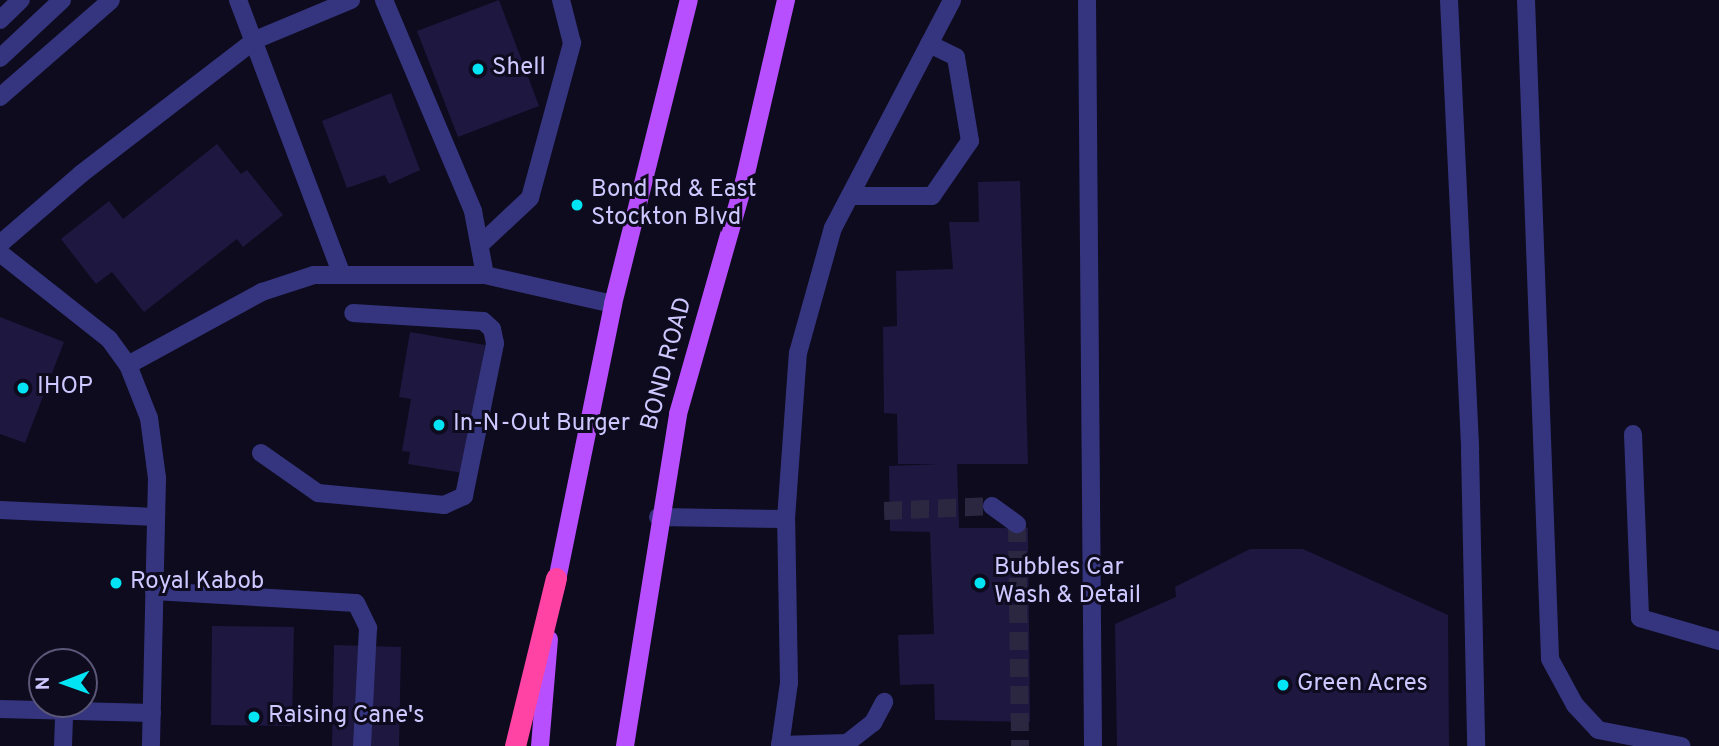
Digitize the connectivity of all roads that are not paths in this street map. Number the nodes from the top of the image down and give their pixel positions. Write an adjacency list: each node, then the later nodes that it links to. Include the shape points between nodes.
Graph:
1 (21, 0): 14 (street)
2 (62, 0): 17 (street)
3 (111, 0): 18 (street)
4 (238, 0): 15 (street)
5 (352, 0): 15 (street)
6 (384, 0): 20 (street)
7 (561, 0): 20 (street, via 572,43 530,198)
8 (689, 0): 25 (main road)
9 (786, 0): 33 (main road, BOND ROAD, via 744,182 678,414)
10 (952, 0): 16 (street)
11 (1087, 0): 53 (street)
12 (1449, 0): 54 (street, via 1470,450)
13 (1526, 0): 55 (street, via 1550,659 1575,705 1598,730)
14 (0, 20)
15 (255, 40): 21 (street, via 81,174); 23 (street)
16 (929, 44): 19 (street); 19 (street, via 956,57 970,141 932,196)
17 (0, 58)
18 (0, 97)
19 (850, 196): 34 (street, via 833,228 798,353)
20 (482, 243): 24 (street)
21 (0, 244)
22 (0, 253): 27 (street, via 61,296 109,339)
23 (342, 275): 24 (street); 27 (street, via 314,275 262,292)
24 (485, 275): 25 (street)
25 (613, 304): 36 (main road)
26 (353, 313): 29 (street, via 483,321 492,329 495,343 464,496 444,505 318,493)
27 (128, 365): 32 (street, via 149,418)
28 (1633, 434): 38 (street, via 1640,618)
29 (261, 453)
30 (992, 506): 35 (street)
31 (0, 510): 32 (street)
32 (156, 517): 37 (street)
33 (659, 517): 34 (street); 52 (main road, BOND ROAD)
34 (786, 519): 45 (street, via 789,683)
35 (1017, 524)
36 (556, 578): 50 (highway); 51 (main road)
37 (155, 591): 43 (street); 49 (street, via 356,603 368,628)
38 (1719, 641)
39 (884, 702): 46 (street)
40 (0, 709): 41 (street)
41 (28, 709)
42 (98, 711): 43 (street)
43 (152, 713): 48 (street)
44 (64, 718): 47 (street)
45 (780, 745): 46 (street)
46 (854, 745)
47 (63, 746)
48 (151, 746)
49 (362, 746)
50 (515, 746)
51 (540, 746)
52 (625, 746)
53 (1093, 746)
54 (1476, 746)
55 (1681, 746)

